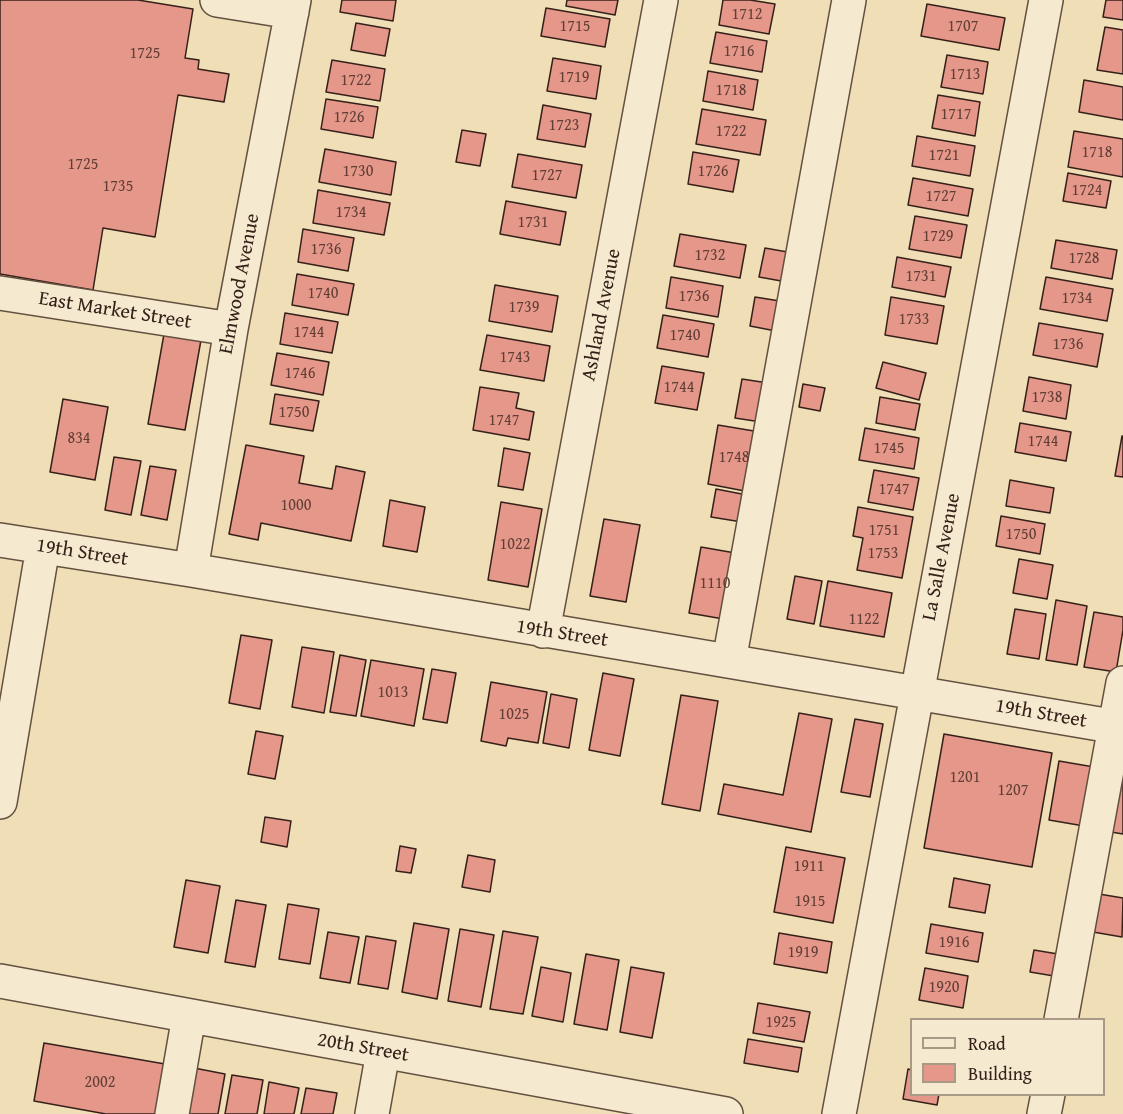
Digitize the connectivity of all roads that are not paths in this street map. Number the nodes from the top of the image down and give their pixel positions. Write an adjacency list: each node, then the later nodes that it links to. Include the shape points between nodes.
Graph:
1 (217, 0): 5 (street)
2 (661, 0): 11 (street, Ashland Avenue)
3 (849, 0): 12 (street)
4 (1046, 0): 14 (street, La Salle Avenue)
5 (293, 6): 7 (street, Elmwood Avenue)
6 (0, 293): 7 (street, East Market Street)
7 (231, 328): 10 (street, Elmwood Avenue)
8 (0, 540): 9 (street, 19th Street)
9 (43, 547): 10 (street, 19th Street); 16 (street)
10 (191, 570): 11 (street, 19th Street)
11 (543, 631): 12 (street, 19th Street)
12 (729, 661): 14 (street, 19th Street)
13 (1123, 683): 15 (street)
14 (917, 693): 15 (street, 19th Street); 27 (street, La Salle Avenue)
15 (1119, 728): 20 (street)
16 (4, 760): 17 (street)
17 (0, 802)
18 (0, 981): 19 (street, 20th Street)
19 (189, 1016): 21 (street, 20th Street); 24 (street)
20 (1061, 1018)
21 (383, 1052): 23 (street, 20th Street); 25 (street)
22 (1048, 1096): 28 (street)
23 (641, 1106): 26 (street, 20th Street)
24 (172, 1114)
25 (372, 1114)
26 (726, 1114)
27 (838, 1114)
28 (1044, 1114)

